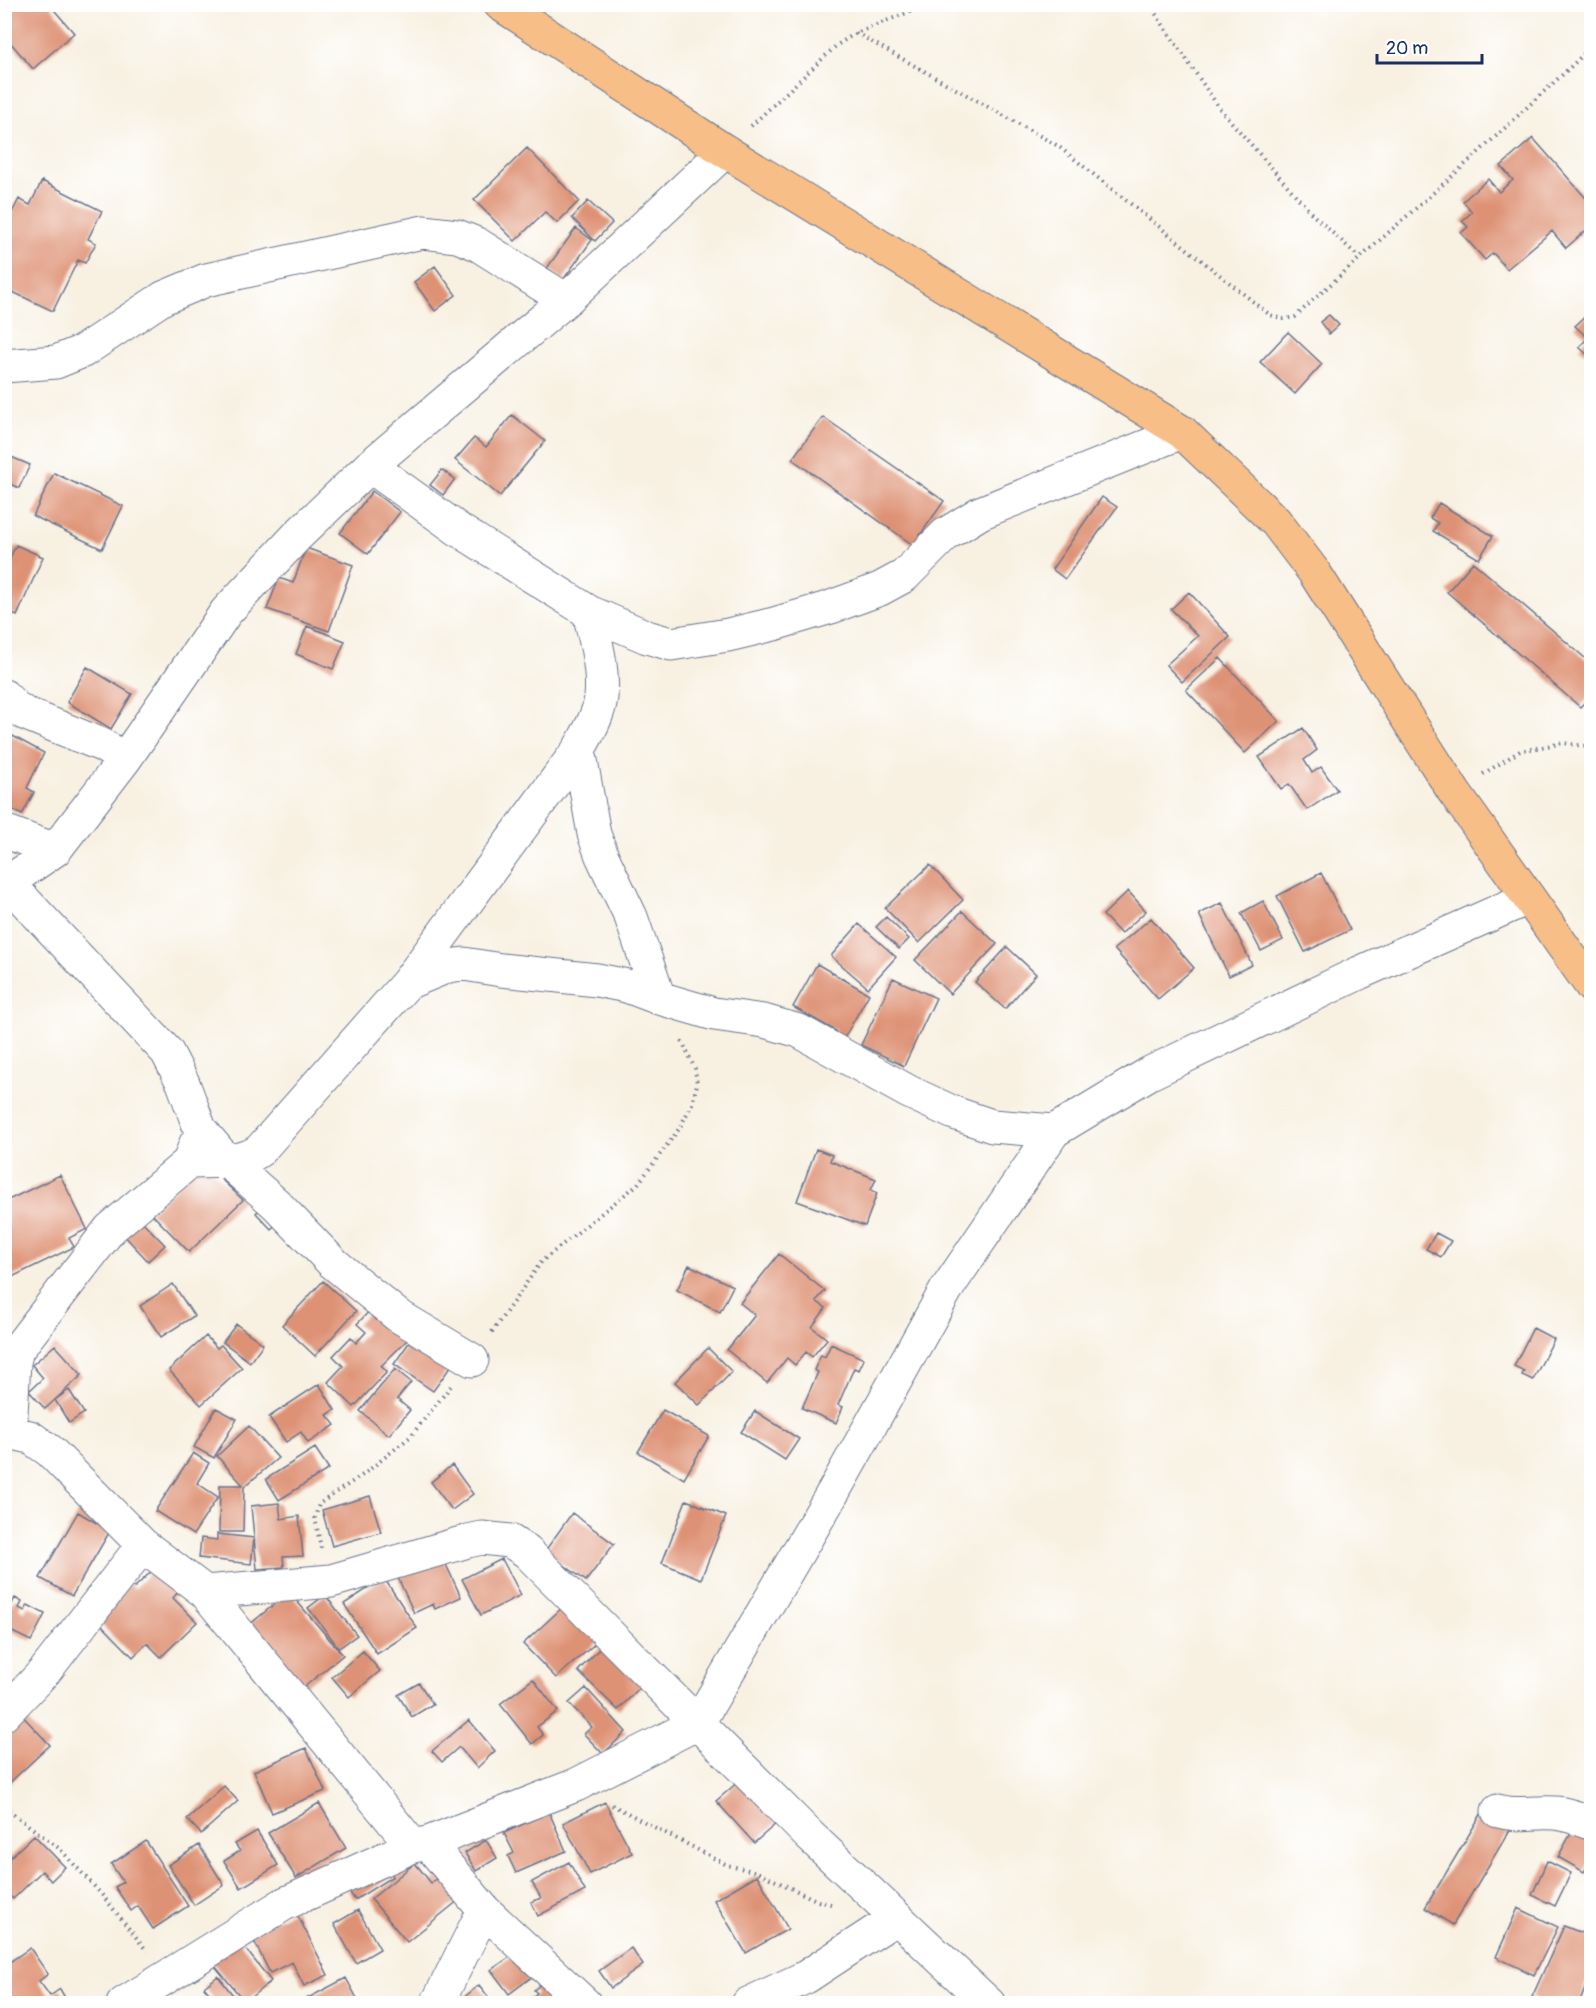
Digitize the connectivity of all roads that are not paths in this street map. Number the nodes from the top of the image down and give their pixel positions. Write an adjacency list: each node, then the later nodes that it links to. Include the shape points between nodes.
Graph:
1 (500, 4): 2 (main road)
2 (725, 151): 3 (street); 5 (main road)
3 (566, 300): 4 (street, via 477,244 457,236 423,232 206,280 162,298 83,351 56,362); 6 (street)
4 (4, 366)
5 (1182, 432): 7 (street, via 980,513 946,534 904,576 831,607 728,635 671,644); 14 (main road, via 1276,522 1314,572 1454,792)
6 (370, 466): 7 (street, via 459,531); 10 (street, via 226,612)
7 (589, 612): 9 (street, via 600,664 601,698)
8 (4, 696): 10 (street, via 24,713 102,745)
9 (579, 749): 15 (street); 17 (street, via 594,834 631,917)
10 (125, 759): 12 (street)
11 (4, 831): 12 (street)
12 (55, 850): 13 (street)
13 (6, 884): 18 (street, via 166,1052 183,1083)
14 (1528, 898): 16 (main road); 19 (street, via 1150,1073)
15 (407, 983): 17 (street, via 448,966 464,964 597,980); 20 (street, via 254,1156)
16 (1592, 987)
17 (658, 998): 19 (street, via 714,1014 799,1030 909,1092 992,1126)
18 (200, 1129): 20 (street); 21 (street)
19 (1054, 1131): 27 (street, via 946,1290)
20 (226, 1160): 21 (street); 22 (street, via 332,1262 397,1315)
21 (189, 1162): 23 (street, via 110,1229 23,1341 14,1362)
22 (472, 1360)
23 (7, 1431): 24 (street, via 30,1437 50,1451)
24 (143, 1545): 25 (street); 26 (street, via 45,1671)
25 (205, 1592): 27 (street, via 331,1581 468,1541 510,1541 527,1552); 30 (street)
26 (4, 1714)
27 (698, 1723): 30 (street, via 576,1785); 32 (street)
28 (1498, 1811): 29 (street, via 1517,1815 1557,1813)
29 (1592, 1824)
30 (420, 1844): 31 (street); 33 (street, via 284,1904)
31 (484, 1910): 34 (street); 35 (street)
32 (896, 1918): 36 (street, via 806,1977); 37 (street)
33 (123, 2004)
34 (437, 2004)
35 (585, 2004)
36 (748, 2004)
37 (989, 2004)

